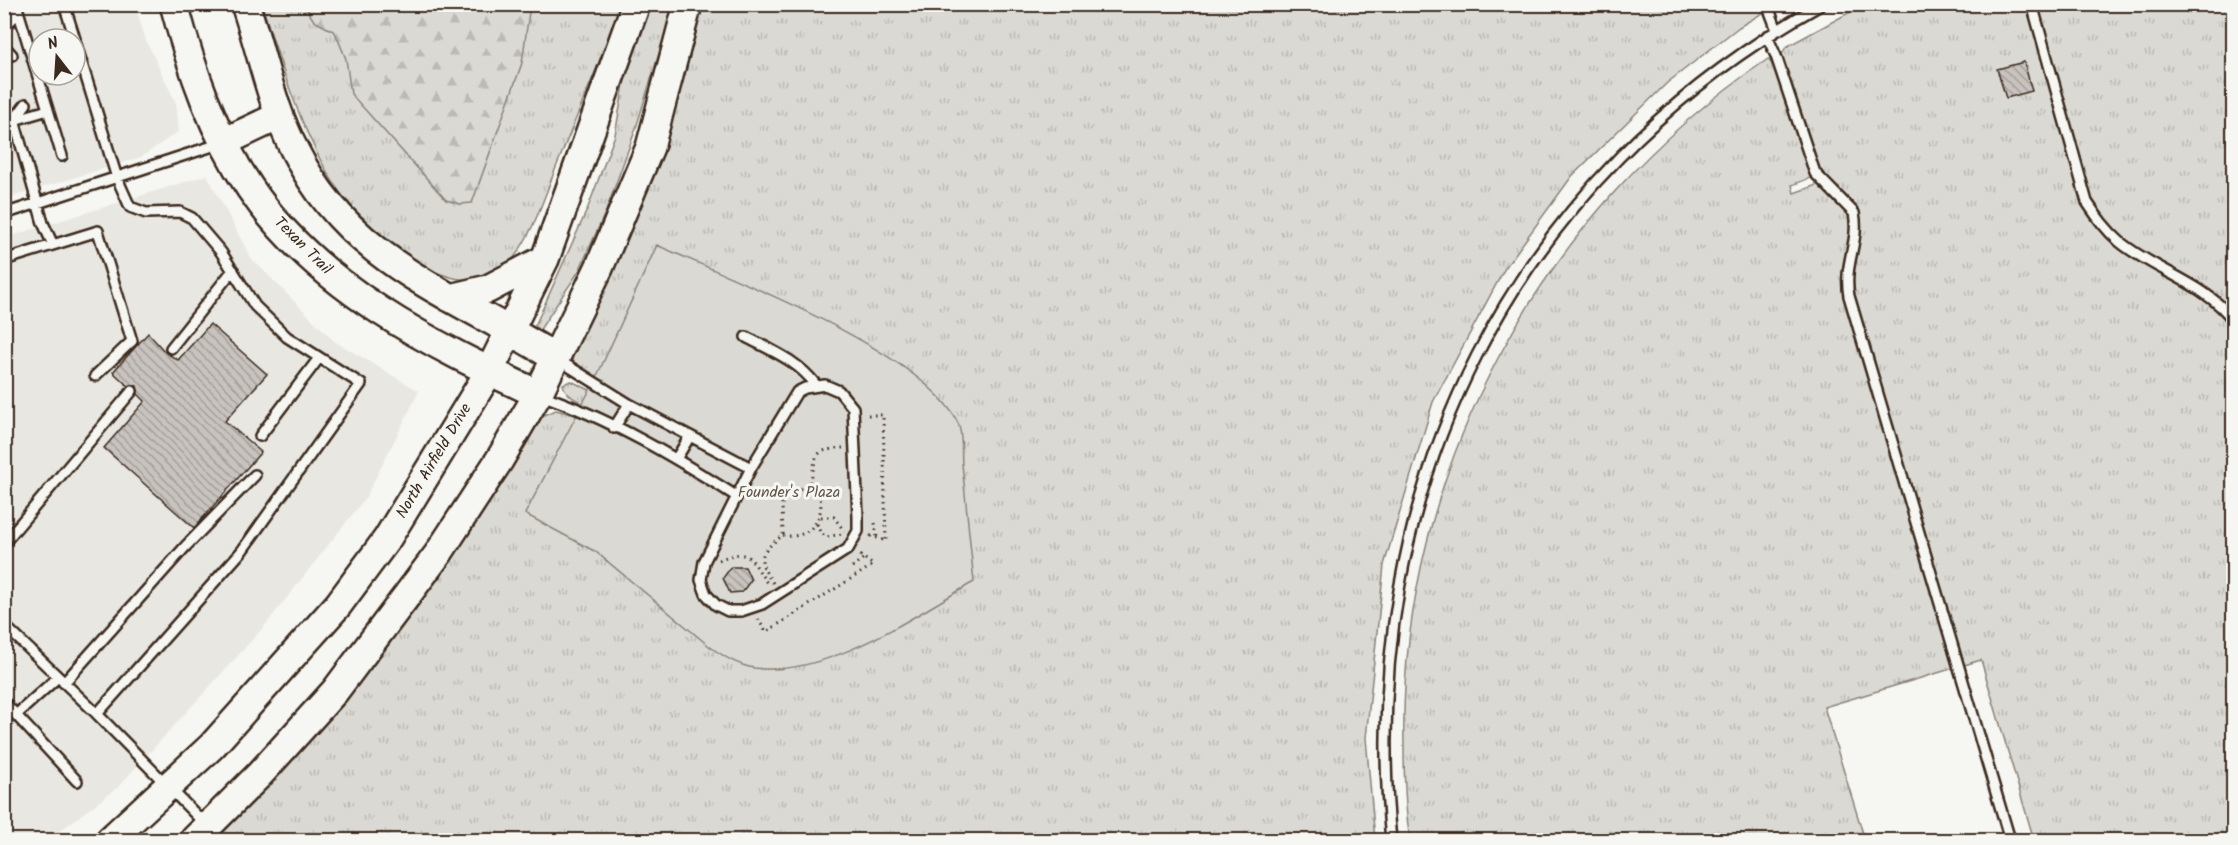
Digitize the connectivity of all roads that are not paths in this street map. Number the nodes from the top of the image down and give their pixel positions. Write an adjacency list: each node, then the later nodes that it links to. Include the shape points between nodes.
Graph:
1 (64, 4): 11 (lane)
2 (174, 4): 22 (main road, Texan Trail, via 199,89)
3 (245, 4): 20 (main road)
4 (636, 4): 28 (main road, North Airfield Drive)
5 (688, 4): 36 (main road, via 650,147 599,268)
6 (1767, 4): 12 (lane)
7 (1822, 4): 12 (lane)
8 (2032, 4): 32 (lane, via 2087,202 2102,226 2121,243 2217,302)
9 (17, 9): 10 (lane); 19 (lane)
10 (4, 27)
11 (71, 27)
12 (1777, 30): 13 (lane)
13 (1767, 36): 61 (lane, via 1663,116 1578,202 1522,278 1461,387 1419,498 1392,623 1385,723); 62 (lane, via 1815,173 1854,213 1855,236 1847,272 1849,296)
14 (4, 46): 15 (lane)
15 (12, 55)
16 (87, 79): 24 (lane)
17 (26, 104): 21 (lane)
18 (6, 110): 21 (lane)
19 (48, 110): 21 (lane); 23 (lane)
20 (279, 116): 22 (main road); 31 (main road, via 321,197 356,235 397,267)
21 (14, 120): 25 (lane)
22 (224, 142): 24 (lane); 38 (main road, Texan Trail, via 250,189 324,270 384,313)
23 (62, 156)
24 (117, 178): 25 (lane); 30 (lane, via 130,207 146,213 180,212 192,218)
25 (38, 204): 26 (lane); 27 (lane)
26 (4, 214)
27 (53, 245): 29 (lane); 39 (lane, via 98,231 132,341)
28 (545, 259): 31 (main road, via 488,289); 33 (main road, North Airfield Drive)
29 (4, 260)
30 (233, 270): 35 (lane); 37 (lane, via 255,306 287,337)
31 (450, 298): 33 (main road)
32 (2234, 321)
33 (510, 329): 36 (main road); 38 (main road, North Airfield Drive)
34 (746, 338): 40 (lane, via 789,358)
35 (171, 348)
36 (554, 357): 42 (main road); 43 (lane)
37 (319, 358): 45 (lane); 55 (lane, via 361,384 242,552)
38 (489, 372): 42 (main road, Texan Trail); 58 (main road, North Airfield Drive, via 387,539 338,605 212,746)
39 (95, 376)
40 (816, 385): 48 (lane, via 792,399); 50 (lane, via 834,387 853,408 858,524 855,541 839,557 782,594 734,612 716,605 701,580 704,562)
41 (132, 391): 51 (lane)
42 (538, 394): 44 (lane, via 569,404); 59 (main road, via 438,554 335,691)
43 (629, 404): 44 (lane); 46 (lane)
44 (614, 428): 47 (lane)
45 (260, 436)
46 (690, 436): 47 (lane); 48 (lane)
47 (676, 459): 50 (lane)
48 (750, 468): 50 (lane)
49 (255, 475): 53 (lane)
50 (736, 496)
51 (4, 543)
52 (4, 625): 53 (lane)
53 (61, 680): 55 (lane); 56 (lane)
54 (4, 702): 56 (lane)
55 (96, 714): 58 (lane)
56 (16, 715): 57 (lane)
57 (77, 781)
58 (169, 786): 59 (lane); 60 (main road, North Airfield Drive)
59 (201, 834)
60 (110, 840)
61 (1391, 840)
62 (2010, 840)

